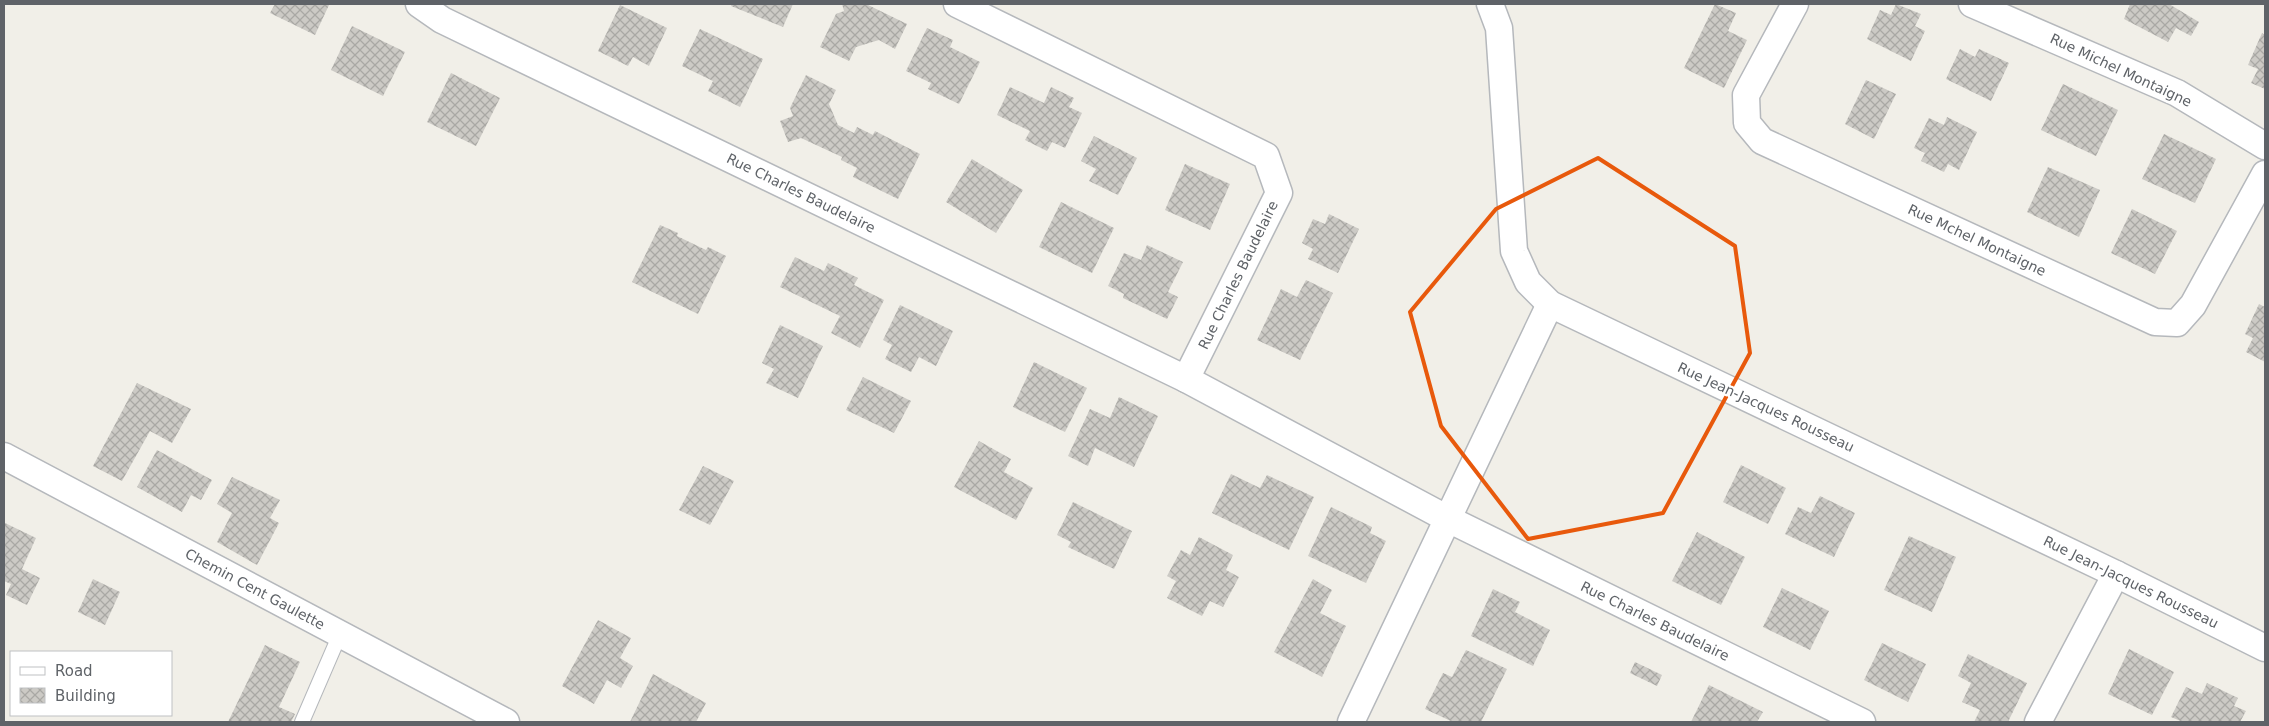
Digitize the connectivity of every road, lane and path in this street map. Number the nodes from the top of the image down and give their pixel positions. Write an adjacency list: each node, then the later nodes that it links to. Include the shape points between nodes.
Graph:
1 (419, 4): 9 (street, Rue Charles Baudelaire, via 442,20)
2 (957, 4): 9 (street, Rue Charles Baudelaire, via 1266,156 1279,192)
3 (1490, 4): 8 (street, Rue Jean-Jacques Rousseau, via 1499,28 1514,251 1528,282)
4 (1796, 4): 7 (street, Rue Mchel Montaigne, via 1746,95 1747,123 1762,141 2155,322 2176,322 2193,305)
5 (1972, 4): 6 (street, Rue Michel Montaigne, via 2176,93)
6 (2265, 146)
7 (2265, 174)
8 (1550, 304): 11 (street); 12 (street, Rue Jean-Jacques Rousseau)
9 (1186, 378): 11 (street, Rue Charles Baudelaire)
10 (4, 456): 13 (street, Chemin Cent Gaulette)
11 (1448, 519): 17 (street); 18 (street, Rue Charles Baudelaire)
12 (2116, 574): 14 (street, Rue Jean-Jacques Rousseau); 19 (street)
13 (340, 634): 15 (lane); 16 (street, Chemin Cent Gaulette)
14 (2265, 648)
15 (302, 722)
16 (506, 722)
17 (1351, 722)
18 (1862, 722)
19 (2038, 722)

